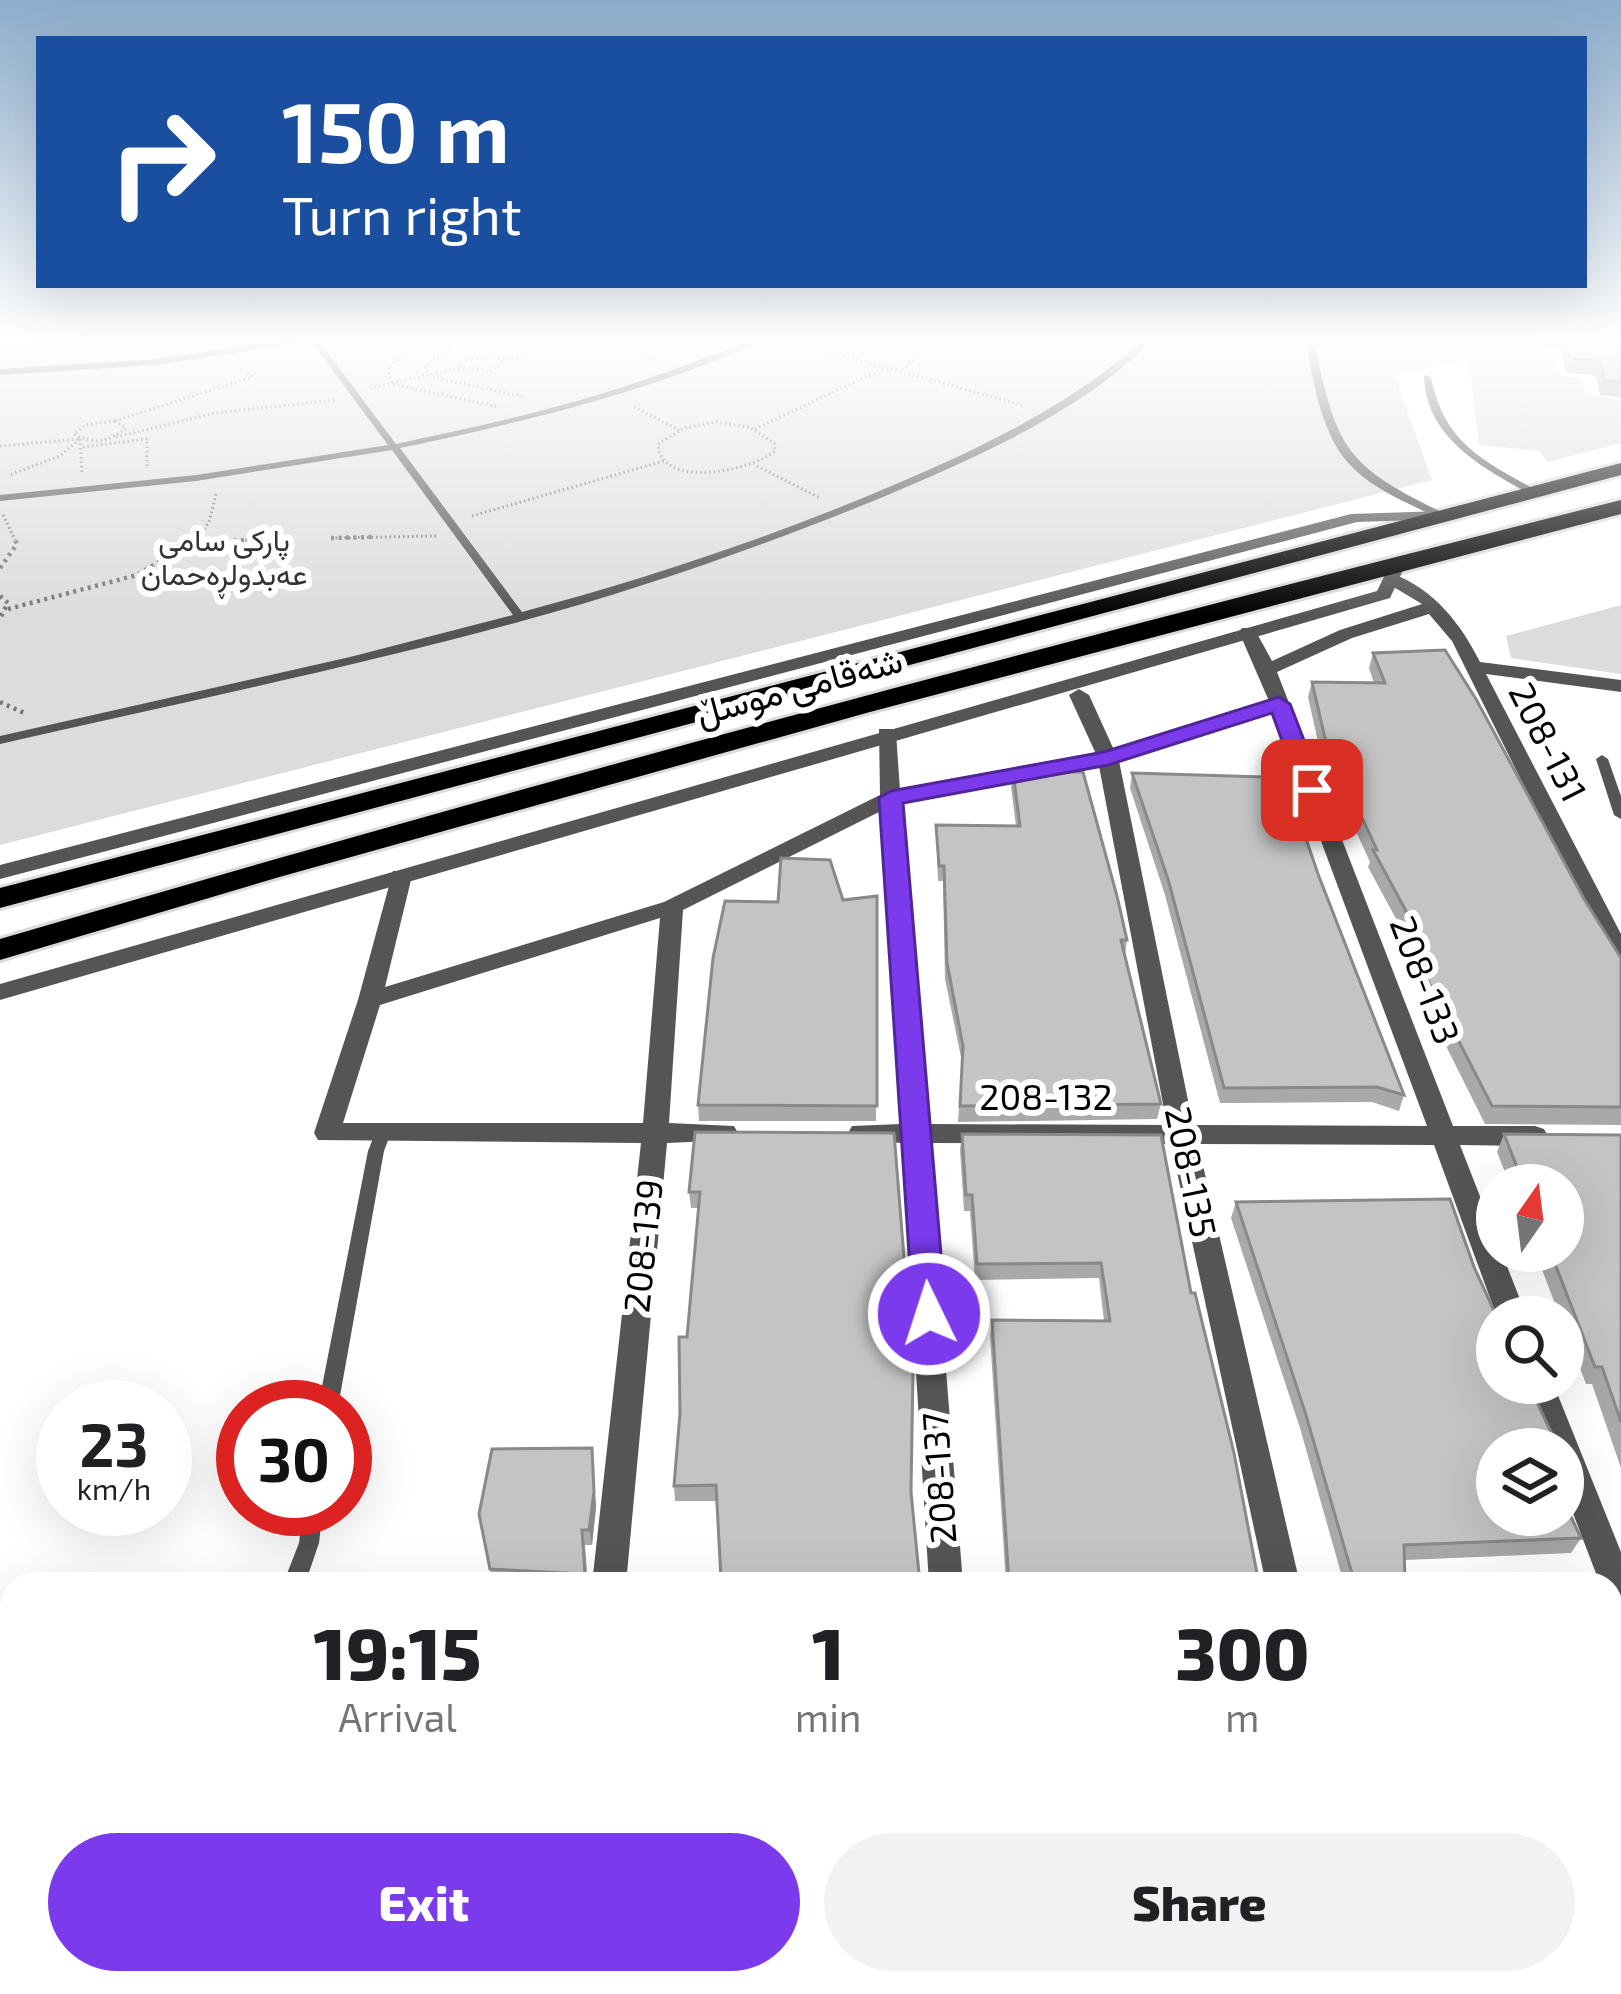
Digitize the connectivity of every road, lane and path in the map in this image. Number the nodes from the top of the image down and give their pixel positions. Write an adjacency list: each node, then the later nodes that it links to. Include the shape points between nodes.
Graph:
1 (78, 430): 12 (path)
2 (123, 430): 11 (path)
3 (141, 430): 11 (path)
4 (380, 430): 15 (lane)
5 (465, 430): 15 (lane)
6 (679, 430): 17 (path, via 658,444)
7 (757, 430): 18 (path, via 775,442)
8 (1014, 430): 28 (lane)
9 (1331, 430): 29 (lane, via 1358,471)
10 (1447, 430): 24 (lane, via 1466,452)
11 (116, 436): 13 (path)
12 (80, 439): 13 (path); 14 (path); 16 (path); 23 (path, via 60,456)
13 (98, 443): 16 (path); 19 (path, via 147,439 148,467)
14 (0, 446)
15 (391, 446): 22 (lane); 30 (lane)
16 (83, 447): 21 (path, via 82,475)
17 (664, 460): 18 (path, via 706,472); 30 (path)
18 (757, 466): 28 (path)
19 (131, 469)
20 (1619, 469): 24 (highway, شەقامی موسڵ)
21 (98, 473)
22 (204, 477): 25 (lane); 34 (path, via 216,493)
23 (0, 478)
24 (1533, 492): 29 (highway, شەقامی موسڵ)
25 (0, 498)
26 (0, 509): 35 (path, via 17,544)
27 (1621, 510): 36 (highway, شەقامی موسڵ)
28 (848, 511): 41 (lane)
29 (1442, 516): 52 (highway, شەقامی موسڵ); 58 (street, via 1357,517)
30 (449, 522): 31 (lane)
31 (460, 536): 32 (path); 41 (lane)
32 (331, 538)
33 (254, 540): 34 (path)
34 (196, 541): 39 (path, via 144,569)
35 (0, 568)
36 (1395, 573): 38 (street, 208-131); 42 (street, via 1384,594); 56 (highway, شەقامی موسڵ, via 861,706)
37 (0, 596): 39 (path)
38 (1432, 607): 43 (street, 208-131); 44 (street)
39 (8, 609): 40 (path)
40 (0, 618)
41 (521, 618): 49 (lane)
42 (1247, 632): 44 (street, 208-133); 48 (street)
43 (1472, 666): 45 (street); 63 (street, 208-131)
44 (1267, 670): 47 (street, 208-133)
45 (1621, 686)
46 (1079, 695): 50 (street, 208-135)
47 (1279, 704): 50 (street); 72 (street, 208-133)
48 (886, 734): 53 (street, 208-137); 59 (street)
49 (0, 740)
50 (1108, 758): 53 (street); 71 (street, 208-135)
51 (1602, 759): 54 (lane)
52 (373, 796): 55 (highway, شەقامی موسڵ); 56 (highway, via 364,817)
53 (891, 798): 61 (street); 70 (street, 208-137)
54 (1621, 815)
55 (247, 831): 57 (highway, via 270,847); 60 (highway, شەقامی موسڵ)
56 (396, 834): 57 (highway, شەقامی موسڵ)
57 (265, 871): 62 (highway, شەقامی موسڵ)
58 (0, 872)
59 (401, 876): 64 (street); 65 (street)
60 (0, 898)
61 (671, 908): 65 (street); 67 (street, 208-139)
62 (0, 950)
63 (1621, 957)
64 (0, 992)
65 (370, 1000): 66 (street, via 327,1133)
66 (384, 1130): 67 (street); 75 (lane)
67 (655, 1133): 68 (street); 79 (street, 208-139)
68 (750, 1133)
69 (822, 1133): 70 (street, 208-132)
70 (918, 1133): 71 (street, 208-132); 80 (street, 208-137)
71 (1182, 1133): 72 (street, 208-132); 81 (street, 208-135)
72 (1441, 1134): 73 (street, 208-132); 74 (street, 208-133)
73 (1553, 1136)
74 (1504, 1296)
75 (333, 1380)
76 (1546, 1404): 82 (street)
77 (310, 1536): 78 (lane)
78 (298, 1572)
79 (610, 1572)
80 (945, 1572)
81 (1280, 1572)
82 (1612, 1572)

